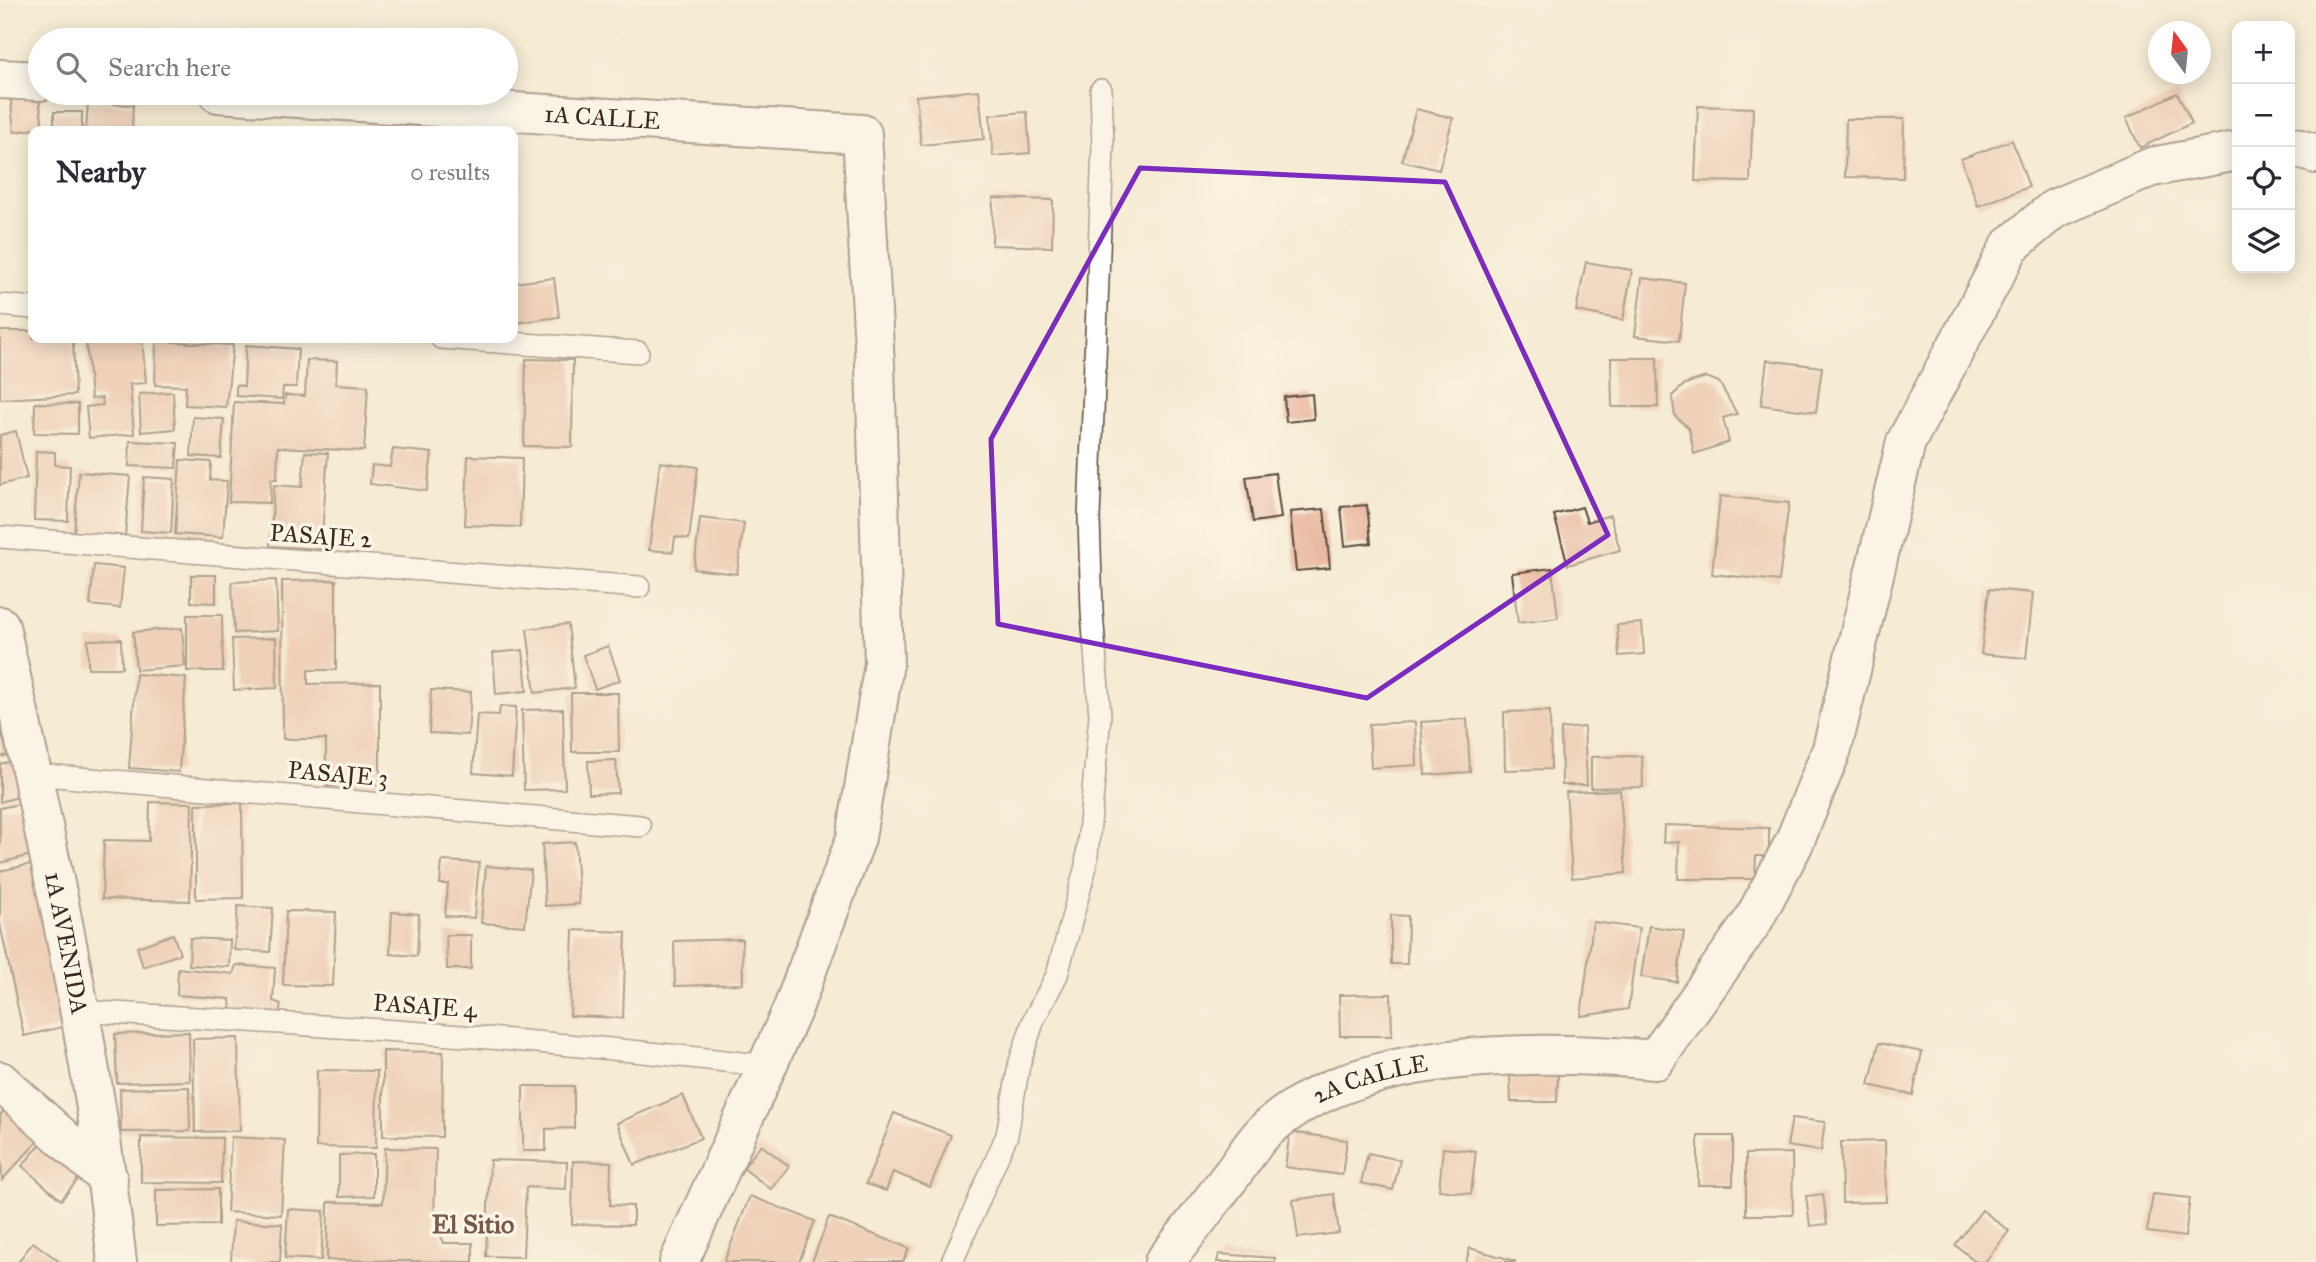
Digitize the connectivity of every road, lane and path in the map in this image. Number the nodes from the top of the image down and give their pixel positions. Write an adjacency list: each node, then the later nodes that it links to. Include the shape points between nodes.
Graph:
1 (0, 79): 2 (street)
2 (28, 80)
3 (1101, 90): 23 (lane, via 1103,146 1089,519 1100,716 1086,866 1057,975 1034,1019 1019,1065 1007,1135)
4 (406, 105): 18 (street, 1A CALLE, via 862,134 884,663 856,838)
5 (2293, 147): 7 (street)
6 (2232, 152): 24 (street, 2A CALLE, via 2152,167 2054,209 2010,246 1906,442 1832,749 1794,844 1753,921 1655,1060 1591,1054 1496,1054 1348,1083 1303,1102 1264,1131)
7 (2316, 154)
8 (0, 305): 9 (lane)
9 (28, 308)
10 (511, 343): 11 (lane)
11 (638, 352)
12 (0, 537): 13 (lane, PASAJE 2)
13 (639, 587)
14 (0, 626): 15 (street, 1A AVENIDA)
15 (32, 774): 16 (lane, PASAJE 3); 17 (street, 1A AVENIDA)
16 (640, 827)
17 (77, 1011): 18 (lane, PASAJE 4, via 403,1030 641,1050); 20 (street, 1A AVENIDA)
18 (767, 1066): 22 (street)
19 (0, 1081): 20 (street)
20 (108, 1180): 21 (street, 1A AVENIDA)
21 (117, 1262)
22 (679, 1262)
23 (952, 1262)
24 (1164, 1262)

